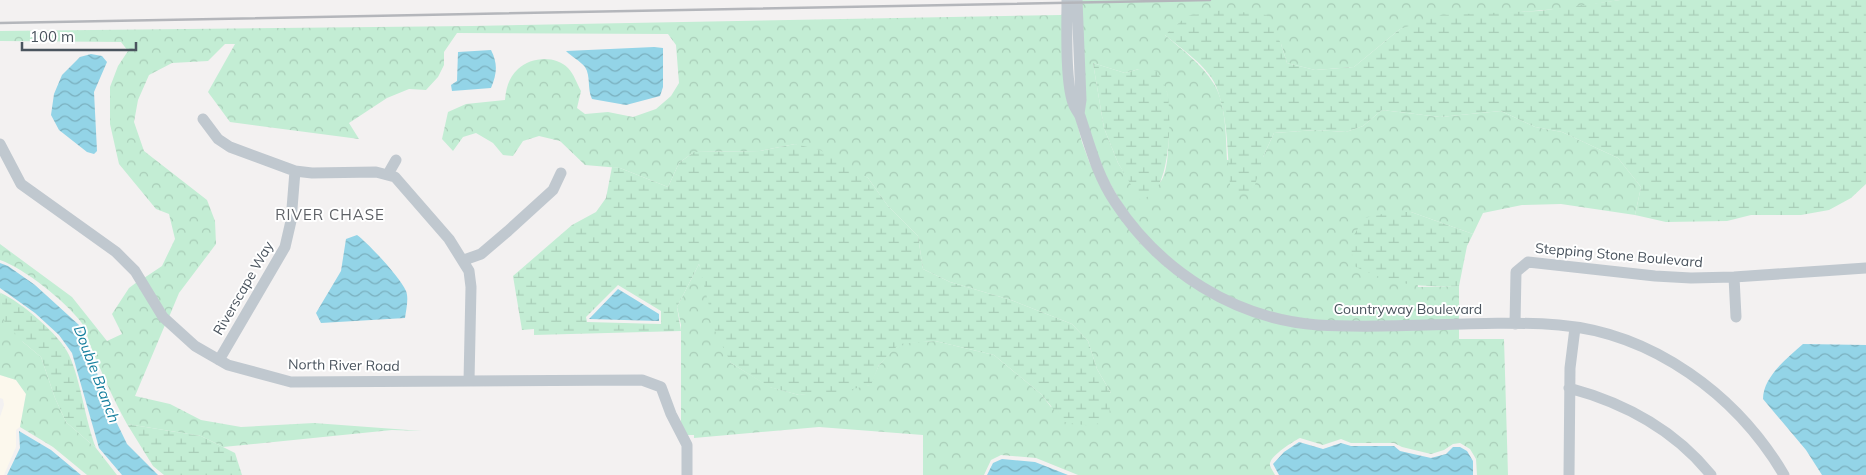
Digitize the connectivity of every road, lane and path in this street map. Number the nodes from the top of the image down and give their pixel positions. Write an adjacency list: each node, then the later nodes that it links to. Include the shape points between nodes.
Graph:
1 (1067, 0): 3 (street, Countryway Boulevard, via 1069,70 1073,103)
2 (1077, 0): 3 (street, Countryway Boulevard)
3 (1079, 114): 14 (street, Countryway Boulevard, via 1104,183 1142,239 1187,278 1223,298 1277,318 1317,325)
4 (203, 119): 7 (street, via 218,139 230,147)
5 (0, 144): 16 (street, North River Road, via 21,184 116,252 135,271 163,317 195,346)
6 (396, 160): 9 (street)
7 (295, 171): 9 (street); 16 (street, Riverscape Way, via 284,247)
8 (562, 173): 10 (street, via 553,190 508,231 481,254)
9 (388, 174): 10 (street, via 404,186)
10 (464, 260): 17 (street, via 471,287)
11 (1866, 268): 12 (street, Stepping Stone Boulevard)
12 (1734, 277): 13 (street); 14 (street, Stepping Stone Boulevard, via 1655,276 1528,262 1516,272)
13 (1736, 317)
14 (1515, 324): 15 (street, Countryway Boulevard)
15 (1575, 328): 18 (street); 22 (street, Countryway Boulevard, via 1624,340 1700,381 1731,406 1757,434)
16 (219, 360): 17 (street, North River Road, via 290,382)
17 (469, 381): 19 (street, North River Road, via 642,380 662,388 687,445)
18 (1569, 388): 20 (street); 21 (street, via 1609,400 1654,423 1684,445)
19 (687, 475)
20 (1569, 475)
21 (1711, 475)
22 (1784, 475)

